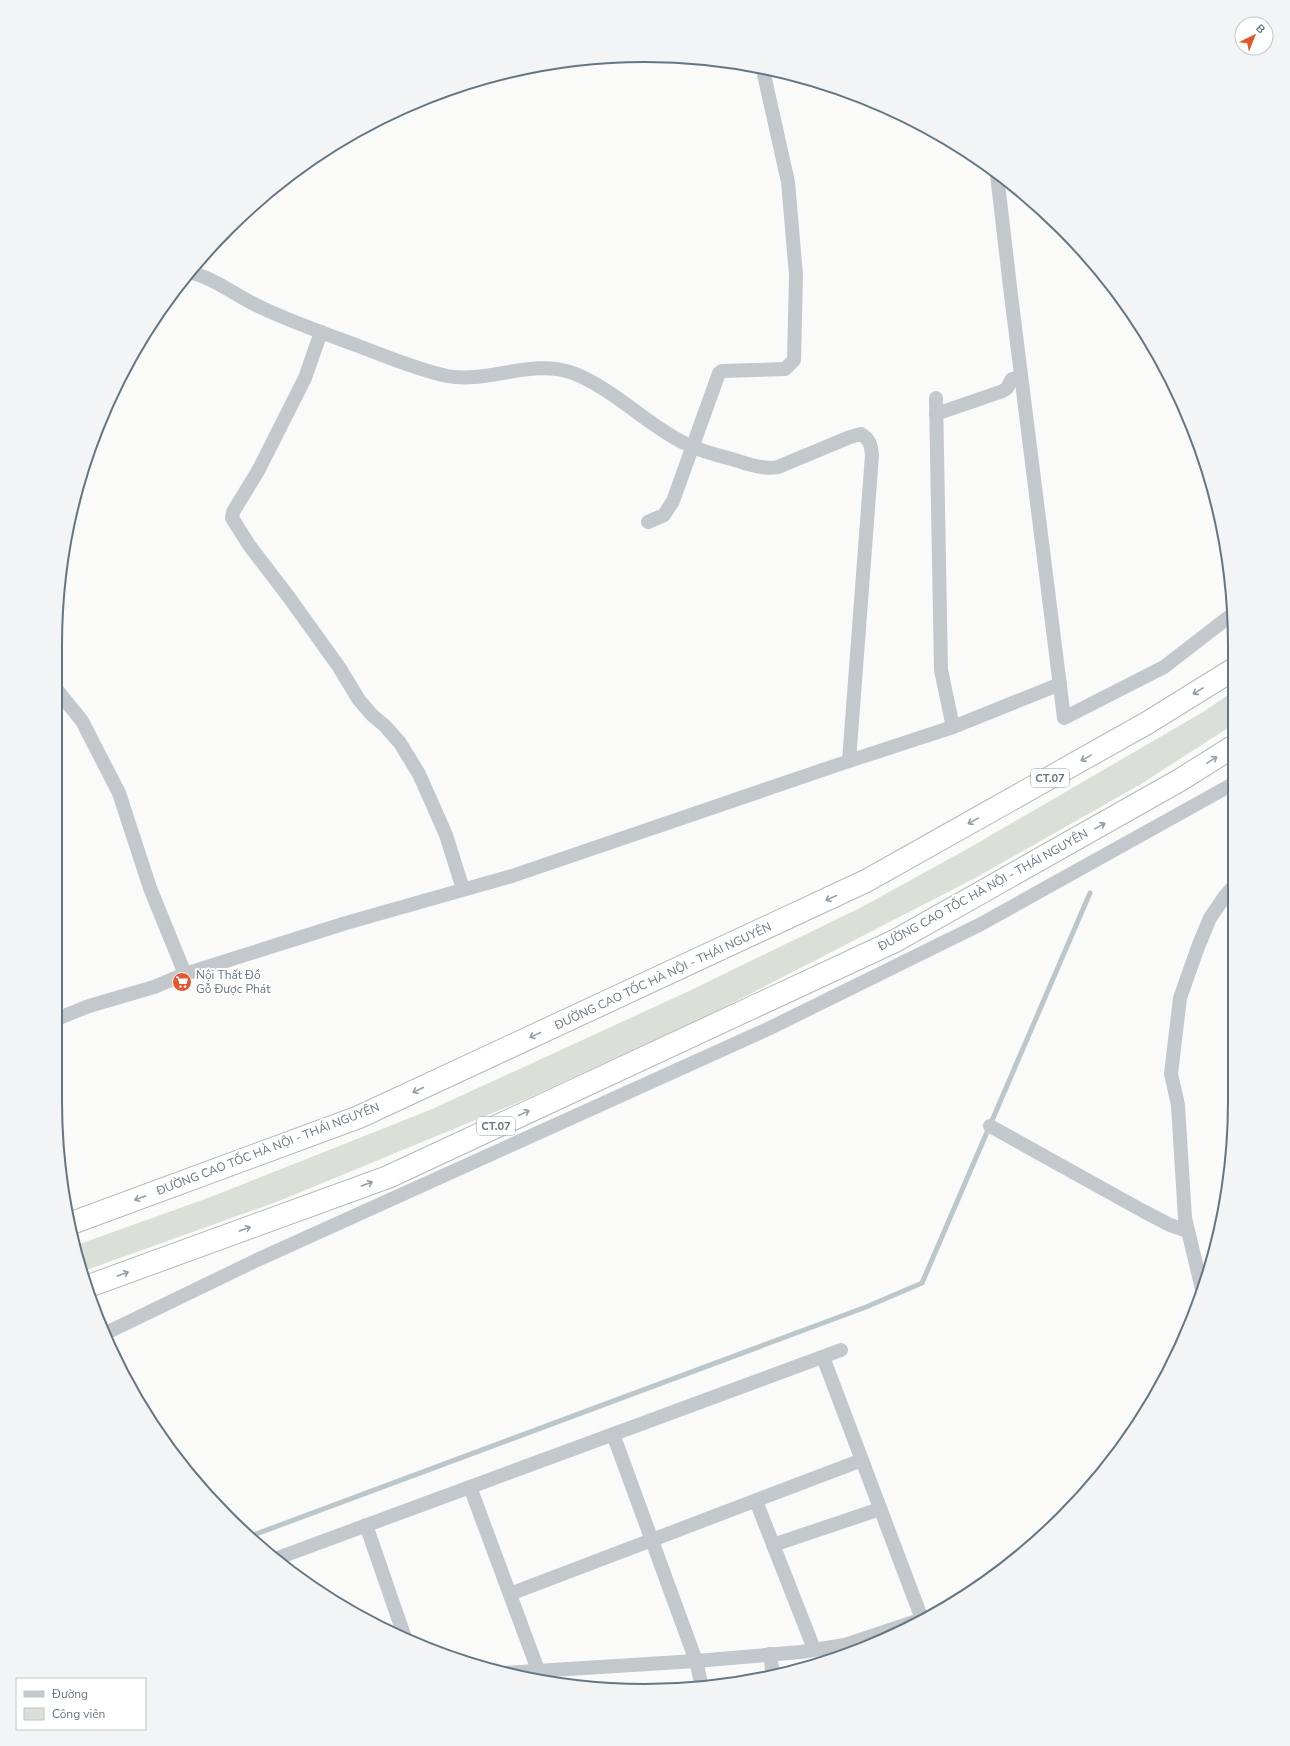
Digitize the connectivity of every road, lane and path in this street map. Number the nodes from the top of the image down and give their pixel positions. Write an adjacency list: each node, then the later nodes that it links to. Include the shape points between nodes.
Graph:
1 (764, 74): 8 (street, via 788,182 796,275 794,360 785,370 719,373)
2 (998, 180): 5 (street)
3 (195, 275): 4 (street, via 258,306)
4 (321, 332): 8 (street, via 405,364 463,378 536,368 553,368 571,373 596,383 653,424); 18 (street, via 305,378 232,518 339,667 359,700 385,726 419,774 446,835)
5 (1021, 377): 7 (street, via 1012,379 1003,391); 12 (street)
6 (936, 398): 7 (street)
7 (936, 414): 14 (street, via 941,670)
8 (694, 447): 9 (street, via 670,507 664,514); 16 (street, via 740,462 771,468 850,437 861,434 868,438 872,455)
9 (648, 522)
10 (1227, 618): 12 (street, via 1164,667 1064,718)
11 (1228, 673): 23 (highway, ĐƯỜNG CAO TỐC HÀ NỘI - THÁI NGUYÊN / CT.07, one-way to 23, via 1147,723 866,881 359,1118)
12 (1060, 684): 14 (street)
13 (62, 696): 20 (street, via 82,721 118,793 150,888)
14 (953, 727): 16 (street)
15 (1228, 750): 26 (highway, ĐƯỜNG CAO TỐC HÀ NỘI - THÁI NGUYÊN / CT.07, one-way to 15, via 388,1177 895,941 1180,780)
16 (849, 761): 18 (street, via 512,876)
17 (1228, 787): 27 (street, via 981,924 770,1028 257,1260)
18 (463, 889): 20 (street)
19 (1228, 893): 24 (street, via 1210,918 1180,998 1171,1074 1178,1105)
20 (184, 974): 21 (street, via 154,987)
21 (62, 1017)
22 (990, 1126): 24 (street, via 1154,1216)
23 (75, 1222)
24 (1188, 1231): 25 (street)
25 (1200, 1279)
26 (92, 1285)
27 (109, 1331)
28 (841, 1350): 29 (street)
29 (823, 1357): 30 (street); 31 (street)
30 (613, 1434): 32 (street); 36 (street)
31 (862, 1460): 33 (street); 34 (street)
32 (470, 1487): 35 (street); 39 (street)
33 (756, 1500): 36 (street); 37 (street)
34 (880, 1510): 37 (street); 40 (street)
35 (366, 1526): 38 (street); 42 (street)
36 (652, 1540): 39 (street); 45 (street)
37 (773, 1545): 43 (street)
38 (281, 1557)
39 (510, 1594): 46 (street)
40 (924, 1613)
41 (893, 1629): 43 (street, via 845,1644)
42 (403, 1631)
43 (814, 1649): 44 (street)
44 (770, 1654): 45 (street); 47 (street)
45 (696, 1661): 46 (street); 49 (street)
46 (538, 1670): 48 (street)
47 (772, 1670)
48 (524, 1671)
49 (701, 1681)

